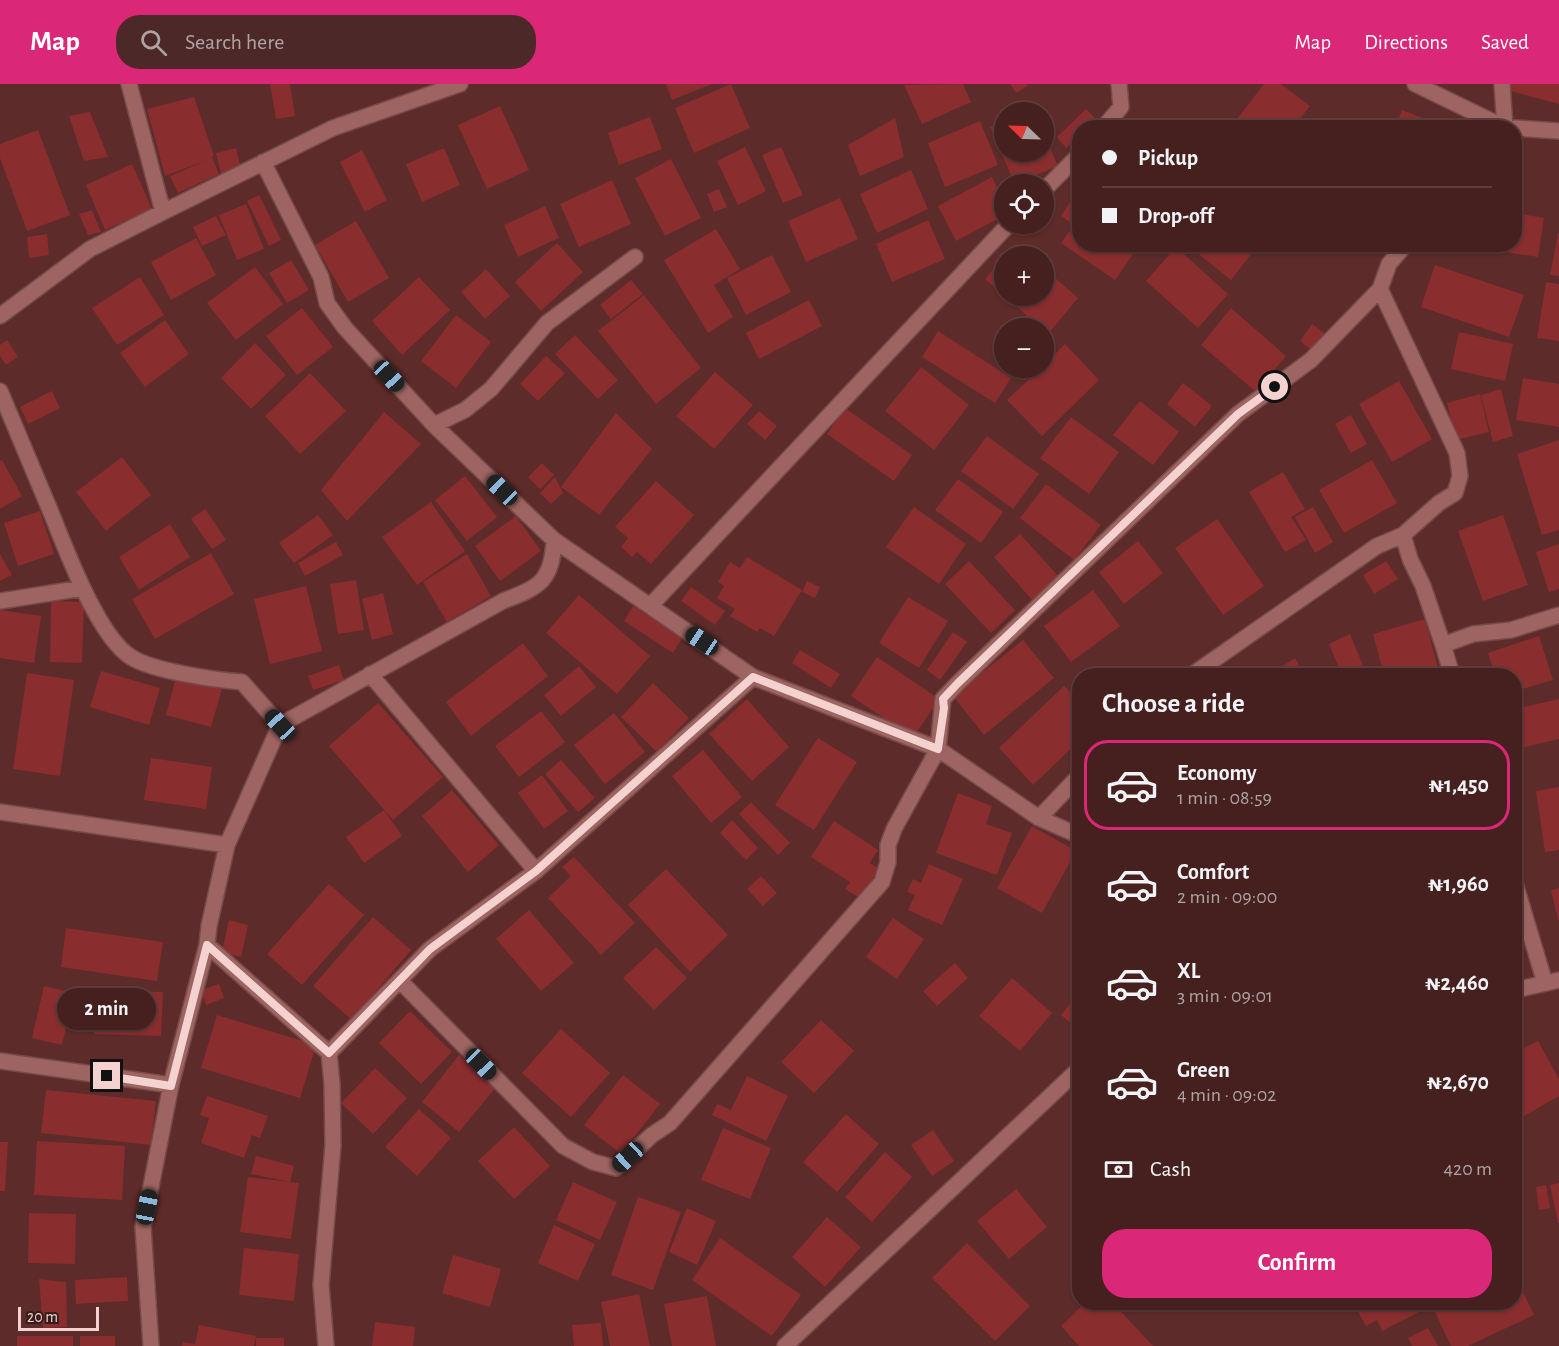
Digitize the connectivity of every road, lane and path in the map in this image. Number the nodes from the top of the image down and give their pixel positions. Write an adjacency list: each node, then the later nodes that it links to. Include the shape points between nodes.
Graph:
1 (129, 84): 14 (street)
2 (460, 84): 11 (street, via 333,128)
3 (1119, 84): 6 (street, via 1121,107)
4 (1415, 84): 7 (street)
5 (1502, 84): 8 (street)
6 (1110, 120)
7 (1491, 120)
8 (1505, 120)
9 (1522, 128): 10 (street)
10 (1559, 131)
11 (263, 162): 14 (street); 21 (street, via 321,276 327,303)
12 (1072, 162): 13 (street)
13 (1054, 180)
14 (163, 212): 19 (street, via 90,249)
15 (1000, 234): 26 (street)
16 (1399, 252): 18 (street, via 1389,264)
17 (635, 257): 21 (street, via 547,323 491,389 465,410)
18 (1380, 290): 22 (street, via 1457,453 1460,476 1455,493 1439,502); 34 (street, via 1311,360 1238,414 958,683 943,699)
19 (0, 316)
20 (0, 391): 24 (street)
21 (434, 425): 23 (street)
22 (1403, 535): 28 (street); 29 (street, via 1377,546)
23 (554, 540): 26 (street); 31 (street, via 553,560 543,581)
24 (83, 588): 25 (street); 33 (street, via 113,641 130,657 151,666 243,682)
25 (0, 601)
26 (650, 606): 32 (street)
27 (1559, 615): 28 (street, via 1511,630 1473,634)
28 (1443, 645): 30 (street)
29 (1202, 668)
30 (1450, 668)
31 (370, 674): 33 (street); 40 (street)
32 (753, 677): 34 (street); 40 (street)
33 (280, 725): 39 (street)
34 (938, 749): 37 (street); 43 (street, via 894,829 882,882 670,1122 616,1168 562,1146)
35 (1072, 783): 37 (street)
36 (0, 812): 39 (street)
37 (1039, 818): 38 (street)
38 (1072, 832)
39 (227, 845): 42 (street)
40 (536, 871): 43 (street, via 430,949)
41 (1522, 902): 44 (street)
42 (207, 945): 46 (street); 49 (street)
43 (400, 981): 46 (street)
44 (1552, 982): 45 (street)
45 (1522, 988)
46 (329, 1053): 51 (street, via 333,1145 321,1285)
47 (0, 1061): 49 (street)
48 (1072, 1076): 52 (street)
49 (171, 1086): 50 (street, via 143,1227)
50 (151, 1346)
51 (326, 1346)
52 (785, 1346)

